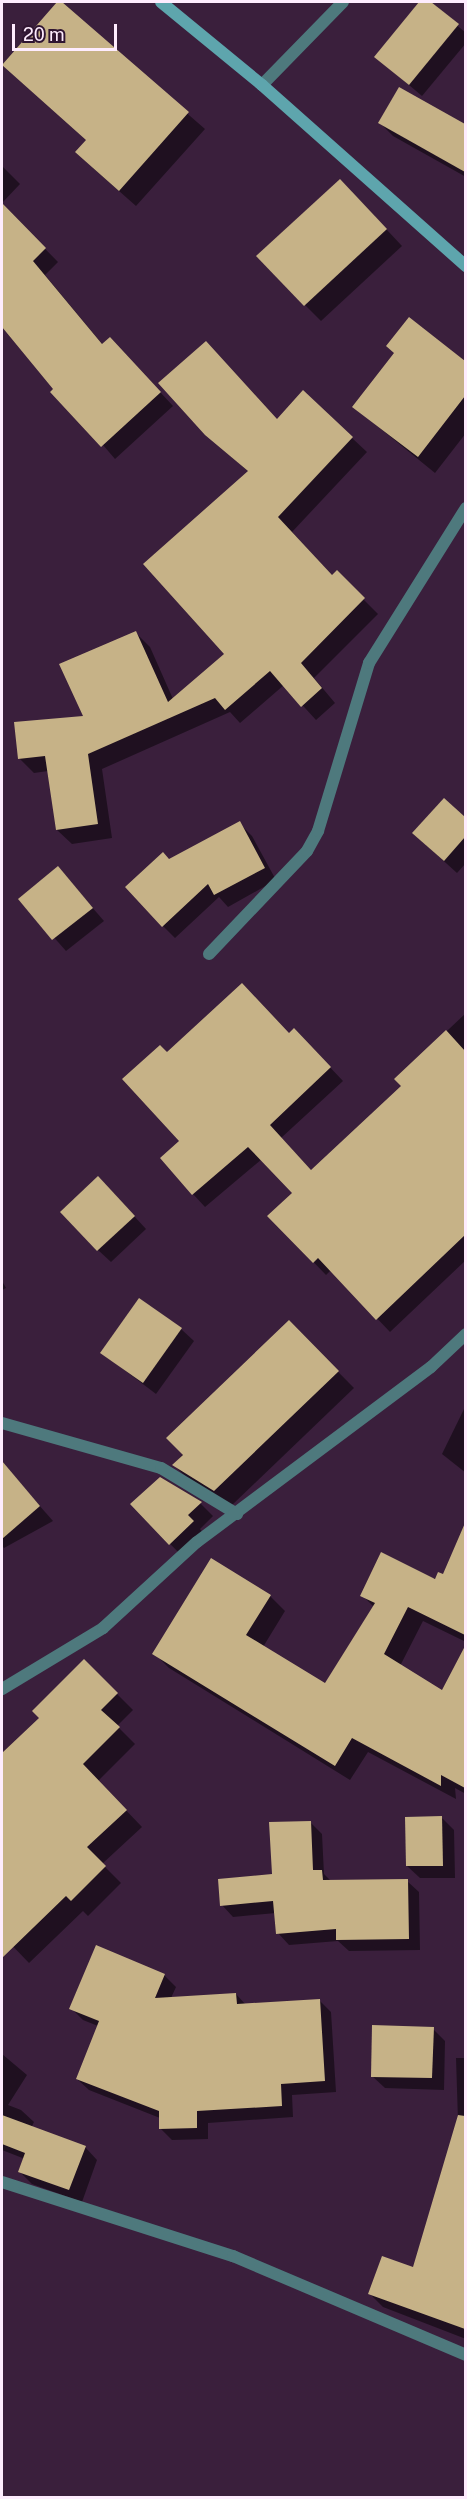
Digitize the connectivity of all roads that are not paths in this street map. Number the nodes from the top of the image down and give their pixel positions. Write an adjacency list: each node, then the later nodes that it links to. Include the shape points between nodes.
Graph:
1 (161, 2): 3 (main road)
2 (343, 2): 3 (street)
3 (262, 85): 4 (main road)
4 (464, 261)
5 (465, 508): 6 (street, via 369,663 318,831 308,851)
6 (209, 954)
7 (465, 1334): 9 (street, via 431,1367 249,1501)
8 (2, 1423): 9 (street, via 160,1468)
9 (237, 1514): 10 (street, via 197,1542 103,1628)
10 (2, 1689)
11 (2, 2182): 12 (street, via 233,2256)
12 (465, 2355)

